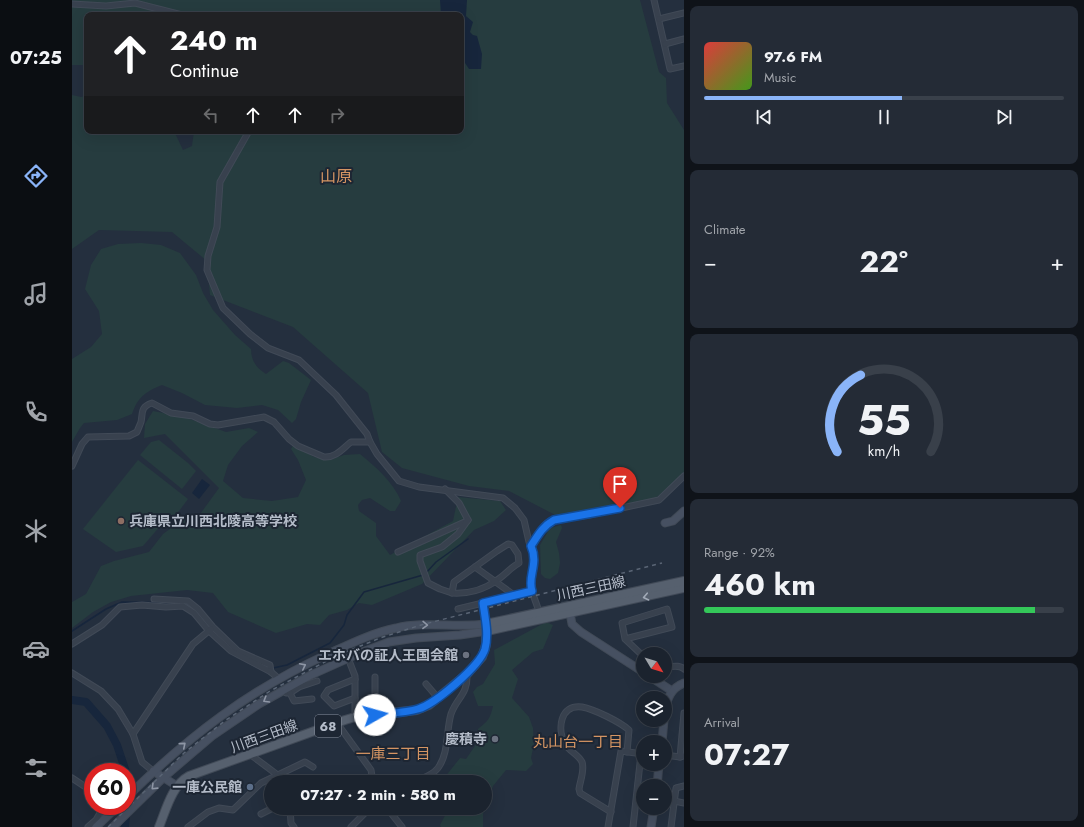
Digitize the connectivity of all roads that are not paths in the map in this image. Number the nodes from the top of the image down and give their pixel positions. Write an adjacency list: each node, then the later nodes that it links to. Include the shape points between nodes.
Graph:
1 (654, 0): 5 (street)
2 (72, 4): 3 (street, via 106,6 135,3)
3 (170, 12)
4 (684, 13): 5 (street)
5 (659, 19): 7 (street)
6 (684, 39): 7 (street)
7 (665, 44): 8 (street, via 670,69)
8 (684, 66)
9 (247, 134): 10 (street, via 220,182 217,227 208,256 207,270 223,308 268,348 299,360 309,368 336,395 367,434)
10 (370, 442): 11 (street, via 351,442 336,455 324,457 298,446 274,422 264,417 218,425 210,424 193,416 171,413 152,403 142,411 137,432 129,436 88,437); 13 (street, via 399,481 419,487)
11 (72, 466)
12 (684, 476): 17 (street, via 659,500 554,520 546,524)
13 (445, 489): 15 (street, via 459,503); 17 (street, via 503,498 516,508 524,520)
14 (684, 511): 16 (street, via 673,521)
15 (468, 520): 18 (street); 23 (street, via 458,534 442,547 420,555 428,583)
16 (665, 523)
17 (531, 546): 22 (street, via 534,562 530,586)
18 (398, 552)
19 (474, 567): 20 (street); 20 (street, via 508,544 512,545 518,554 519,563); 23 (street, via 454,582)
20 (496, 582): 23 (street, via 464,594); 24 (street)
21 (682, 585): 28 (main road, 川西三田線)
22 (532, 591): 24 (street); 29 (street)
23 (452, 593)
24 (514, 595): 26 (street)
25 (154, 599): 32 (street, via 188,601 198,609)
26 (483, 603): 27 (street); 31 (street)
27 (458, 609)
28 (570, 609): 29 (main road, 川西三田線); 39 (street, via 572,624 581,632)
29 (541, 616): 31 (main road, 川西三田線)
30 (445, 626): 31 (street); 33 (street, via 448,632); 44 (street, one-way to 30, via 339,648 388,630 418,625)
31 (486, 628): 33 (street); 42 (main road, 川西三田線 / 68, via 483,654)
32 (211, 629): 35 (street, via 183,606 120,607 102,625); 44 (street, via 231,651 271,672); 59 (street, via 192,644)
33 (444, 637): 37 (street, via 389,642)
34 (624, 638): 34 (street, via 672,627 667,609 622,623); 36 (street)
35 (72, 644)
36 (636, 649)
37 (348, 658): 45 (street); 50 (street, via 321,670)
38 (672, 666): 40 (street)
39 (636, 667)
40 (684, 669)
41 (72, 673): 59 (street, via 101,691 118,709)
42 (467, 674): 54 (main road, 川西三田線 / 68); 70 (street, via 465,692 452,713 439,766)
43 (375, 677): 56 (street)
44 (279, 679): 50 (street); 66 (street, one-way to 44, via 186,742 238,703)
45 (355, 679): 53 (street); 53 (street, via 328,690 324,696 334,706)
46 (317, 681): 50 (street)
47 (660, 683): 51 (street)
48 (684, 683): 51 (street)
49 (426, 684): 54 (street)
50 (287, 691): 52 (street, via 294,701); 71 (street, one-way to 71, via 212,736)
51 (672, 691)
52 (312, 698)
53 (355, 698): 57 (street)
54 (438, 698): 56 (main road, 川西三田線 / 68, via 417,710)
55 (684, 713): 64 (street)
56 (375, 715): 57 (main road, 川西三田線 / 68)
57 (355, 717): 58 (main road, 川西三田線 / 68)
58 (337, 723): 62 (main road, 川西三田線 / 68); 69 (street, via 371,770)
59 (133, 734): 66 (street, via 142,762)
60 (627, 752): 61 (street); 80 (street, via 621,752); 80 (street, via 629,730 623,725 584,708 575,707 563,714 562,736 566,745 582,760 580,792)
61 (636, 753)
62 (251, 755): 68 (street); 75 (main road, 川西三田線 / 68, via 190,776)
63 (672, 755): 64 (street)
64 (682, 756)
65 (314, 767): 68 (street, via 304,762)
66 (153, 771): 71 (street); 77 (street)
67 (640, 771): 98 (street)
68 (277, 775)
69 (372, 775)
70 (429, 775)
71 (164, 777): 75 (street); 91 (street, one-way to 91)
72 (72, 778): 74 (street)
73 (264, 782): 93 (street, via 233,810 219,808 208,812)
74 (84, 786)
75 (178, 786): 92 (main road, 川西三田線 / 68)
76 (684, 786): 78 (street, via 676,788)
77 (136, 788)
78 (674, 801): 79 (street); 100 (street)
79 (684, 803)
80 (611, 812): 97 (street)
81 (264, 813): 82 (street)
82 (261, 814)
83 (99, 815): 89 (street)
84 (109, 815): 90 (street)
85 (290, 815): 94 (street)
86 (363, 815): 95 (street)
87 (393, 815): 96 (street)
88 (653, 815): 99 (street)
89 (88, 827)
90 (96, 827)
91 (113, 827)
92 (159, 827)
93 (188, 827)
94 (294, 827)
95 (351, 827)
96 (402, 827)
97 (608, 827)
98 (633, 827)
99 (652, 827)
100 (671, 827)

